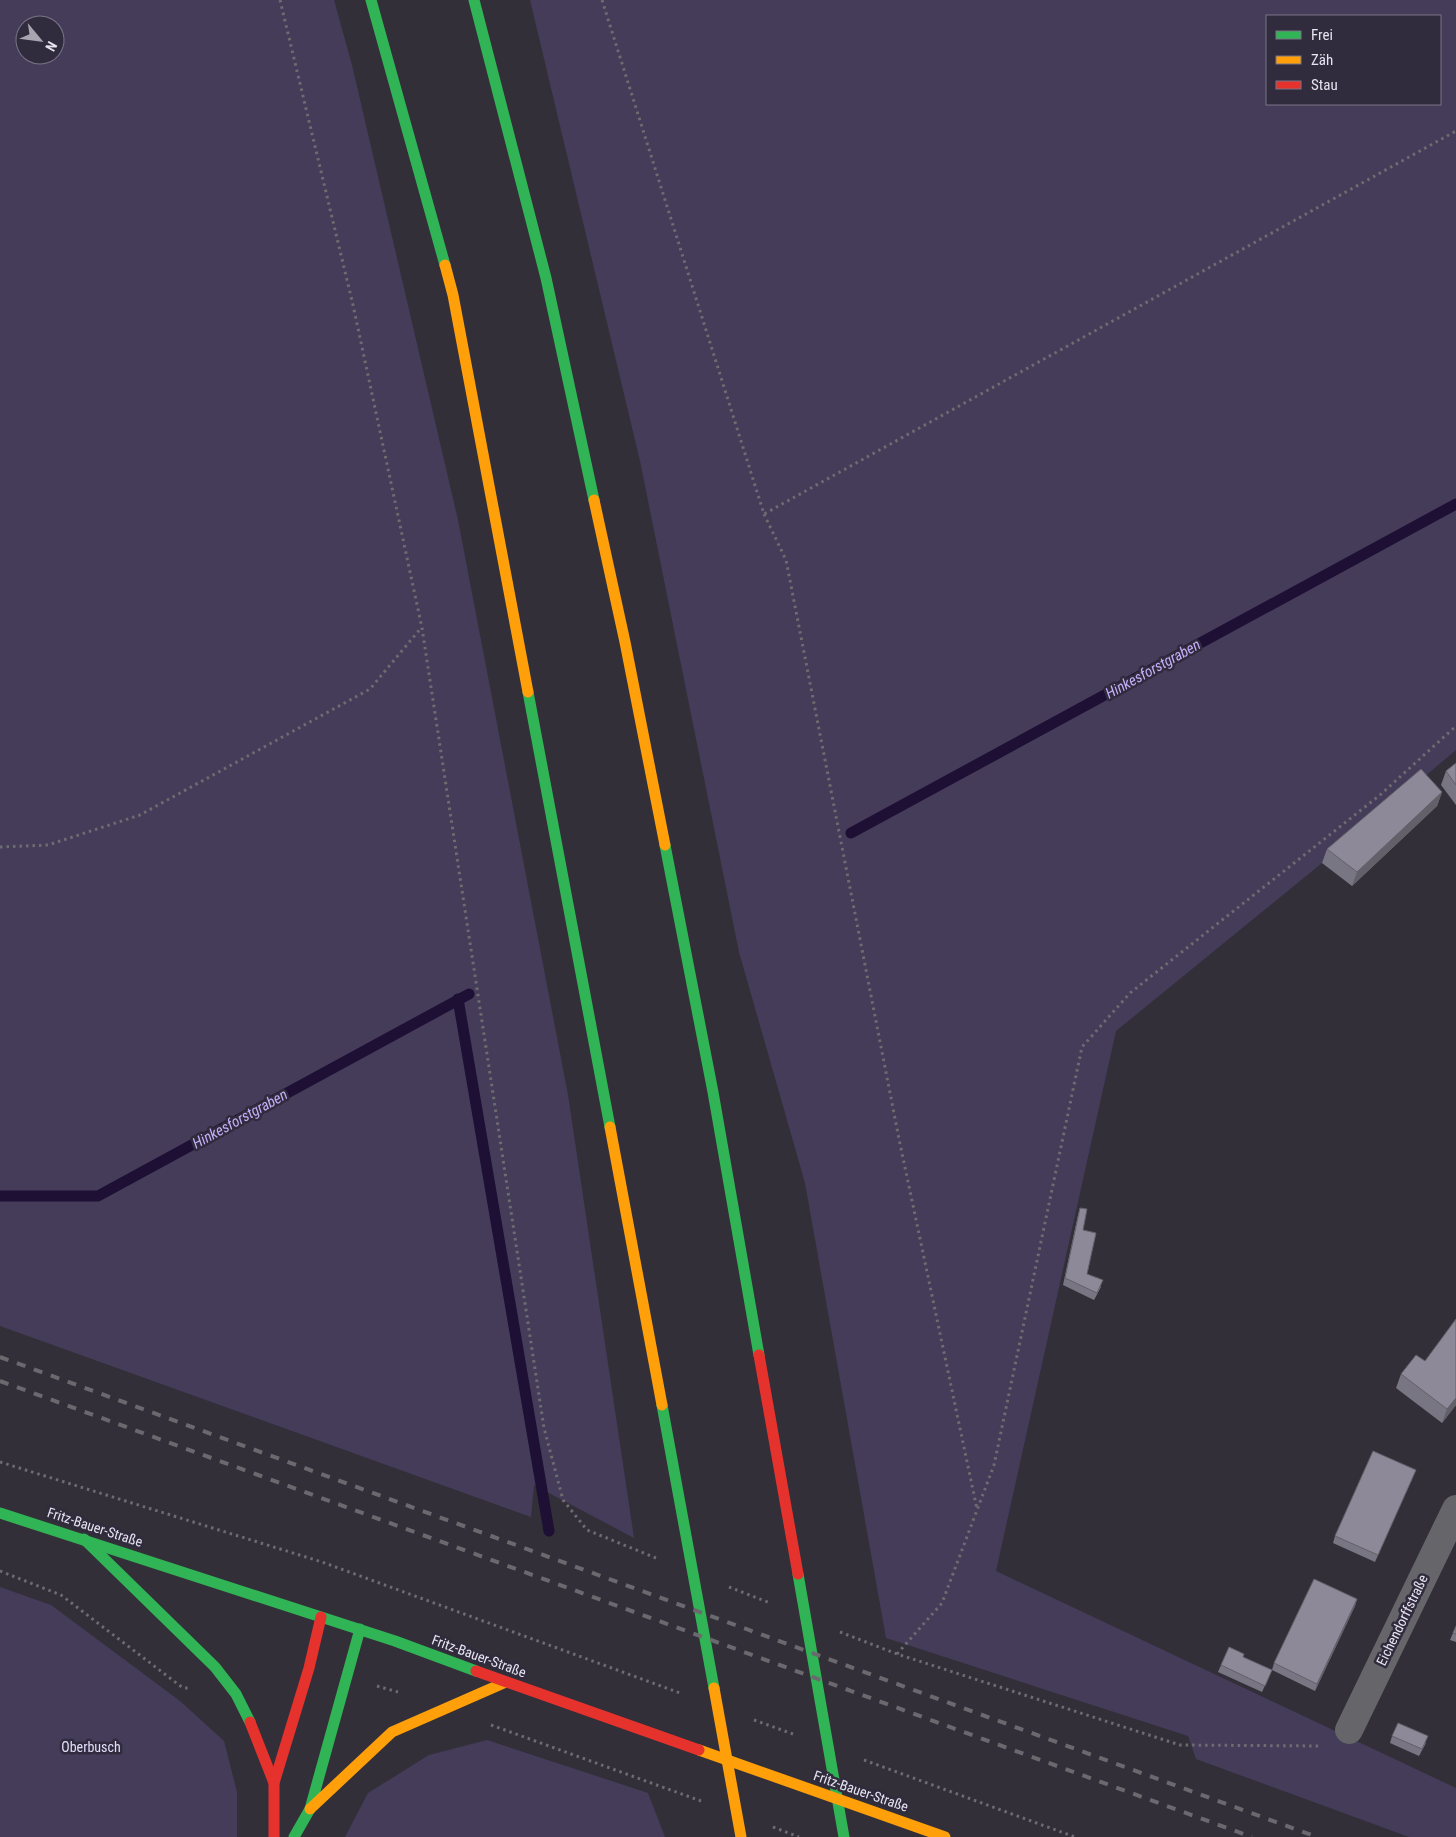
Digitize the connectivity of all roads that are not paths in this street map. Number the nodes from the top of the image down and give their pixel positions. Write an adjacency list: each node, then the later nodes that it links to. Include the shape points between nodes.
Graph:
1 (371, 0): 14 (main road, via 453,295)
2 (474, 0): 15 (main road, via 546,278 625,642 713,1092)
3 (1456, 1509): 9 (street, Eichendorffstraße)
4 (0, 1513): 5 (main road, Fritz-Bauer-Straße)
5 (84, 1539): 6 (main road, Fritz-Bauer-Straße); 10 (main road, via 215,1667 236,1694)
6 (321, 1617): 7 (main road, Fritz-Bauer-Straße); 10 (main road)
7 (360, 1630): 8 (main road, Fritz-Bauer-Straße); 11 (main road)
8 (506, 1682): 11 (main road, via 392,1732); 16 (main road, Fritz-Bauer-Straße)
9 (1349, 1730)
10 (274, 1783): 12 (main road)
11 (310, 1809): 13 (main road)
12 (274, 1837)
13 (294, 1837)
14 (741, 1837)
15 (844, 1837)
16 (944, 1837)

